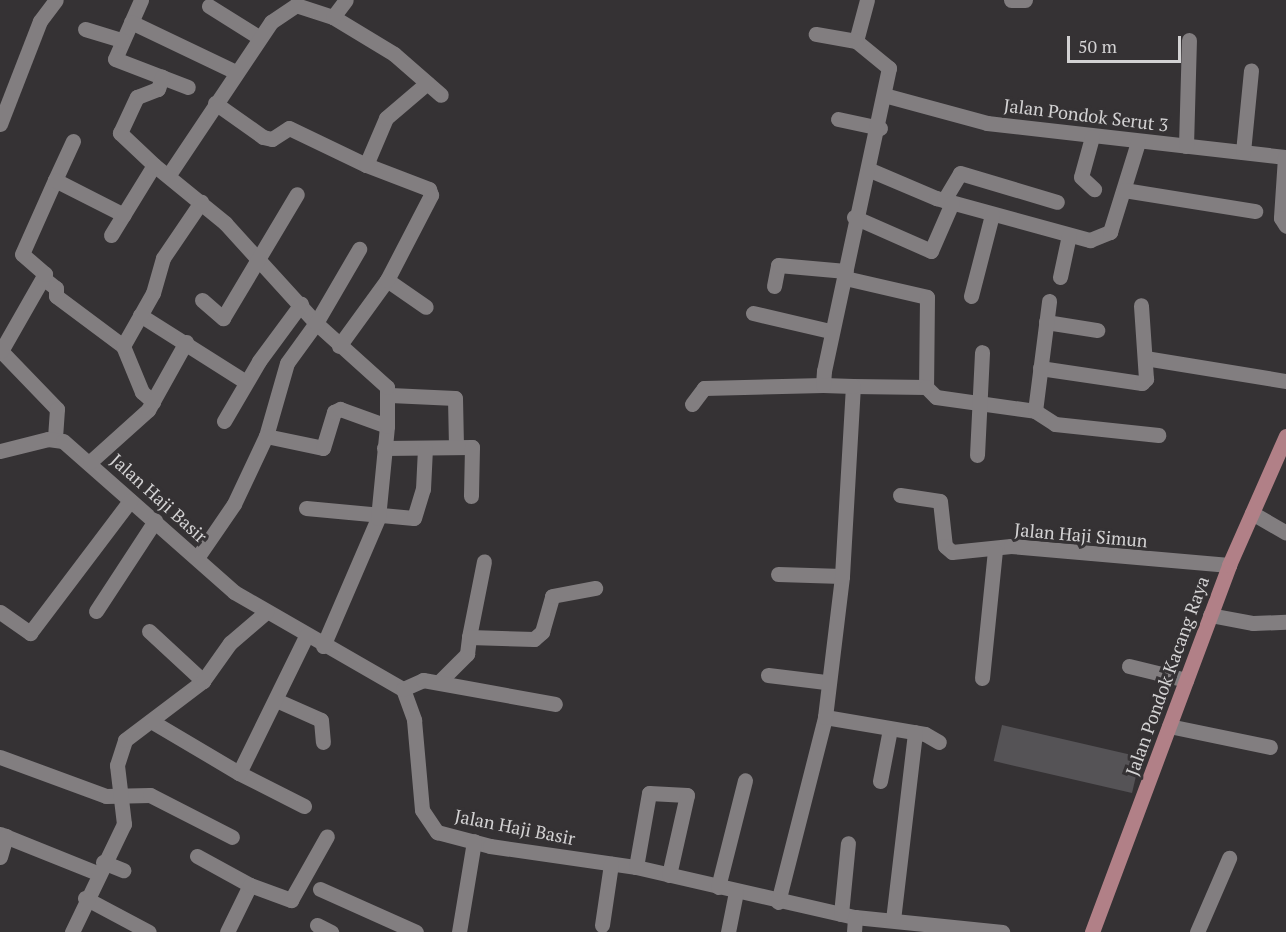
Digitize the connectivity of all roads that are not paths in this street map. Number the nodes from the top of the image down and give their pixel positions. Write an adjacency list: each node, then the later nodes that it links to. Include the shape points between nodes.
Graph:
1 (56, 0): 27 (street, via 40,21)
2 (141, 0): 11 (street)
3 (279, 0): 8 (street)
4 (345, 0): 10 (street)
5 (867, 0): 17 (street)
6 (1011, 0): 7 (street)
7 (1025, 0)
8 (296, 5): 10 (street); 14 (street)
9 (209, 6): 14 (street)
10 (333, 17): 21 (street, via 394,54)
11 (131, 22): 15 (street); 19 (street)
12 (85, 29): 15 (street)
13 (816, 34): 17 (street)
14 (260, 38): 19 (street)
15 (122, 40): 20 (street, via 115,59)
16 (1189, 40): 32 (street)
17 (856, 41): 24 (street, via 887,63)
18 (1251, 70): 33 (street)
19 (236, 72): 25 (street)
20 (162, 77): 22 (street); 35 (street, via 158,89 137,97 120,133)
21 (427, 83): 23 (street); 36 (street, via 386,118)
22 (188, 87)
23 (441, 95)
24 (884, 95): 28 (street); 29 (street, Jalan Pondok Serut 3, via 987,123)
25 (215, 103): 36 (street, via 263,137 272,139 289,128); 38 (street)
26 (838, 119): 28 (street)
27 (0, 124)
28 (880, 128): 37 (street)
29 (1092, 137): 31 (street, Jalan Pondok Serut 3); 40 (street, via 1081,177)
30 (73, 141): 39 (street)
31 (1138, 142): 32 (street, Jalan Pondok Serut 3); 41 (street)
32 (1186, 146): 33 (street, Jalan Pondok Serut 3)
33 (1243, 152): 34 (street, Jalan Pondok Serut 3)
34 (1286, 157): 50 (street, via 1281,218)
35 (154, 165): 38 (street); 47 (street)
36 (366, 165): 58 (street, via 431,192)
37 (870, 170): 44 (street); 49 (street)
38 (170, 173): 43 (street)
39 (55, 180): 47 (street); 57 (street, via 22,254)
40 (1094, 189)
41 (1124, 190): 46 (street); 52 (street, via 1106,236)
42 (297, 194): 54 (street)
43 (201, 202): 54 (street); 67 (street, via 163,258)
44 (948, 202): 45 (street, via 960,172); 48 (street); 49 (street, via 931,251)
45 (1057, 202)
46 (1255, 211)
47 (124, 215): 51 (street)
48 (992, 215): 52 (street); 60 (street)
49 (854, 217): 55 (street)
50 (1286, 226)
51 (111, 235)
52 (1069, 235): 56 (street)
53 (359, 249): 69 (street)
54 (261, 263): 61 (street, via 223,318); 63 (street)
55 (846, 274): 59 (street, via 778,266); 71 (street); 83 (street, via 927,297)
56 (1060, 277)
57 (43, 278): 73 (street, via 56,296); 75 (street)
58 (387, 280): 65 (street); 74 (street)
59 (774, 286)
60 (971, 296)
61 (202, 300)
62 (1049, 301): 68 (street)
63 (301, 304): 69 (street); 80 (street)
64 (1141, 305): 77 (street)
65 (426, 307)
66 (753, 312): 71 (street)
67 (140, 315): 72 (street); 73 (street)
68 (1046, 322): 70 (street); 78 (street)
69 (316, 323): 74 (street); 92 (street, via 287,363)
70 (1096, 330)
71 (830, 331): 81 (street)
72 (186, 342): 80 (street); 85 (street)
73 (123, 346): 85 (street, via 133,360 142,393)
74 (339, 346): 84 (street, via 371,367)
75 (0, 350): 94 (street, via 57,409)
76 (982, 352): 86 (street)
77 (1145, 358): 78 (street, via 1142,383); 79 (street)
78 (1040, 368): 88 (street)
79 (1286, 381)
80 (246, 382): 89 (street)
81 (823, 385): 82 (street); 87 (street, via 704,388)
82 (854, 386): 83 (street); 114 (street)
83 (926, 387): 86 (street, via 936,397)
84 (390, 395): 90 (street); 95 (street, via 455,398)
85 (153, 402): 100 (street)
86 (981, 402): 88 (street); 99 (street)
87 (692, 404)
88 (1035, 411): 91 (street, via 1055,424)
89 (224, 421)
90 (387, 426): 92 (street, via 340,409 334,412 323,448); 96 (street)
91 (1158, 435)
92 (266, 436): 110 (street, via 234,504)
93 (1286, 436): 105 (main road, Jalan Pondok Kacang Raya)
94 (55, 438): 98 (street); 100 (street, Jalan Haji Basir)
95 (456, 447): 97 (street); 102 (street, via 474,448)
96 (384, 448): 97 (street); 106 (street)
97 (425, 448): 106 (street, via 419,512 408,519)
98 (0, 451)
99 (977, 455)
100 (90, 462): 103 (street, Jalan Haji Basir)
101 (900, 495): 109 (street, Jalan Haji Simun, via 940,501 945,546 952,552)
102 (471, 496)
103 (130, 501): 107 (street, Jalan Haji Basir); 117 (street, via 30,633)
104 (306, 508): 106 (street)
105 (1251, 513): 108 (street); 112 (main road, Jalan Pondok Kacang Raya)
106 (378, 518): 124 (street)
107 (155, 521): 110 (street, Jalan Haji Basir); 116 (street)
108 (1286, 533)
109 (995, 551): 112 (street, Jalan Haji Simun, via 1011,546); 127 (street)
110 (197, 558): 118 (street, Jalan Haji Basir)
111 (484, 561): 123 (street)
112 (1230, 565): 119 (main road, Jalan Pondok Kacang Raya)
113 (778, 574): 114 (street)
114 (842, 576): 131 (street)
115 (595, 588): 123 (street, via 552,596 542,632 534,639)
116 (96, 611)
117 (0, 612)
118 (266, 612): 122 (street, Jalan Haji Basir); 129 (street, via 230,643)
119 (1210, 615): 120 (street, via 1252,623); 128 (main road, Jalan Pondok Kacang Raya)
120 (1286, 622)
121 (149, 631): 129 (street)
122 (306, 636): 124 (street, Jalan Haji Basir); 133 (street)
123 (469, 638): 130 (street, via 467,654)
124 (323, 646): 132 (street, Jalan Haji Basir)
125 (1129, 666): 128 (street)
126 (768, 675): 131 (street)
127 (982, 678)
128 (1186, 680): 137 (main road, Jalan Pondok Kacang Raya)
129 (203, 681): 136 (street)
130 (439, 682): 132 (street, via 423,680); 134 (street)
131 (826, 682): 135 (street)
132 (404, 689): 152 (street, Jalan Haji Basir, via 414,720 427,825)
133 (276, 700): 140 (street, via 321,720); 144 (street)
134 (555, 704)
135 (825, 717): 138 (street); 167 (street)
136 (151, 721): 144 (street); 147 (street, via 125,740 118,752)
137 (1169, 726): 142 (street); 173 (main road, Jalan Pondok Kacang Raya)
138 (890, 729): 139 (street); 146 (street)
139 (915, 732): 141 (street); 168 (street)
140 (323, 742)
141 (939, 742)
142 (1270, 747)
143 (0, 757): 147 (street, via 97,794)
144 (239, 773): 148 (street)
145 (745, 780): 163 (street)
146 (880, 782)
147 (121, 797): 151 (street, via 150,795); 158 (street, via 124,824)
148 (304, 806)
149 (3, 835): 154 (street); 158 (street)
150 (327, 836): 162 (street, via 291,900)
151 (232, 837)
152 (474, 841): 157 (street, Jalan Haji Basir); 179 (street)
153 (848, 843): 169 (street)
154 (0, 856)
155 (197, 856): 162 (street)
156 (1230, 858): 182 (street)
157 (611, 864): 159 (street, Jalan Haji Basir); 171 (street)
158 (100, 867): 160 (street); 166 (street)
159 (636, 867): 161 (street, Jalan Haji Basir); 161 (street, via 649,793 687,795)
160 (123, 870)
161 (669, 875): 163 (street, Jalan Haji Basir)
162 (250, 885): 176 (street)
163 (718, 887): 165 (street, Jalan Haji Basir)
164 (320, 889): 178 (street)
165 (736, 892): 167 (street, Jalan Haji Basir); 180 (street)
166 (85, 898): 174 (street); 175 (street)
167 (778, 902): 169 (street, Jalan Haji Basir)
168 (893, 920): 169 (street, Jalan Haji Basir); 172 (street, Jalan Haji Basir)
169 (850, 921)
170 (317, 925): 177 (street)
171 (603, 925)
172 (959, 929): 181 (street, Jalan Haji Basir)
173 (1096, 931)
174 (72, 932)
175 (149, 932)
176 (227, 932)
177 (331, 932)
178 (416, 932)
179 (459, 932)
180 (728, 932)
181 (1002, 932)
182 (1197, 932)

